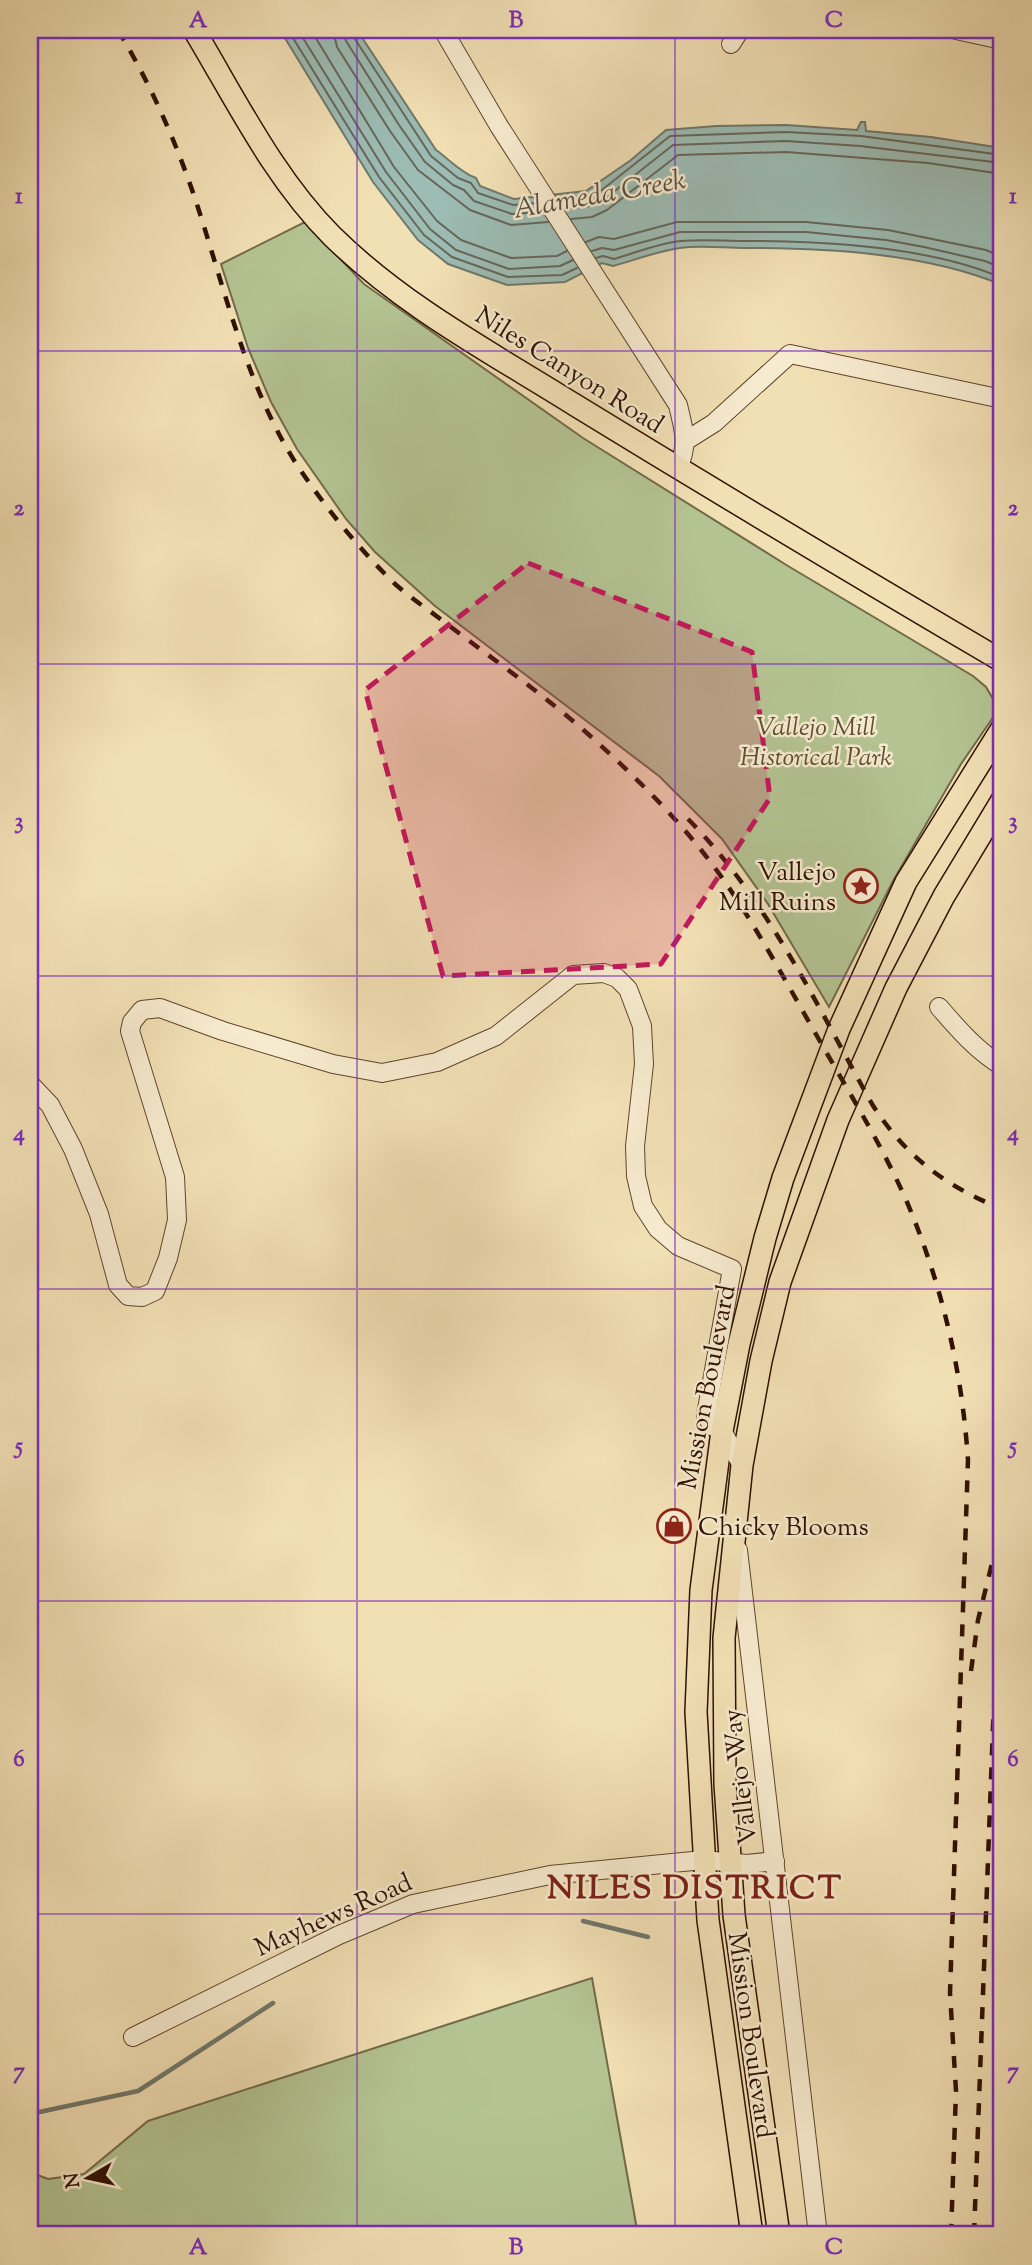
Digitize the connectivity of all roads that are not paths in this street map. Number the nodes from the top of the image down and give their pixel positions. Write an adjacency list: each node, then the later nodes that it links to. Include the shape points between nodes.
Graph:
1 (194, 30): 7 (main road, Niles Canyon Road, via 290,187 370,271 427,313)
2 (443, 30): 6 (street, via 678,405)
3 (956, 30): 4 (street)
4 (1002, 40)
5 (1002, 399): 6 (street, via 790,354 714,423)
6 (687, 440): 7 (street)
7 (678, 469): 8 (main road, Niles Canyon Road)
8 (1002, 662)
9 (1002, 728): 14 (main road, Mission Boulevard, via 906,882 839,1029 769,1226)
10 (1002, 800): 15 (main road, Mission Boulevard, via 902,976 838,1120 777,1292)
11 (939, 1007): 12 (street, via 961,1033)
12 (1002, 1066)
13 (30, 1084): 14 (street, via 50,1105 73,1149 99,1214 118,1285 128,1296 142,1297 155,1291 177,1220 175,1177 130,1031 142,1010 159,1008 332,1064 382,1073 437,1062 496,1036 573,975 604,972 617,978 628,989 642,1026 635,1146 643,1206 658,1229 678,1246 732,1269 706,1407 708,1422)
14 (722, 1431): 15 (street); 17 (main road, Mission Boulevard)
15 (742, 1465): 16 (main road, Mission Boulevard)
16 (735, 1520): 18 (main road, Mission Boulevard); 20 (street, Vallejo Way)
17 (701, 1590): 18 (main road); 19 (main road, Mission Boulevard, via 696,1712)
18 (727, 1592): 21 (main road, Mission Boulevard, via 723,1696)
19 (703, 1860): 21 (street, Mayhews Road); 22 (street, Mayhews Road, via 550,1875 413,1904 339,1935); 24 (main road, Mission Boulevard)
20 (775, 1861): 21 (street, Mayhews Road); 27 (street, Vallejo Way)
21 (730, 1863): 23 (main road, Mission Boulevard)
22 (134, 2037)
23 (770, 2176): 24 (main road); 26 (main road, Mission Boulevard)
24 (743, 2179): 25 (main road, Mission Boulevard)
25 (752, 2235)
26 (779, 2235)
27 (818, 2235)

